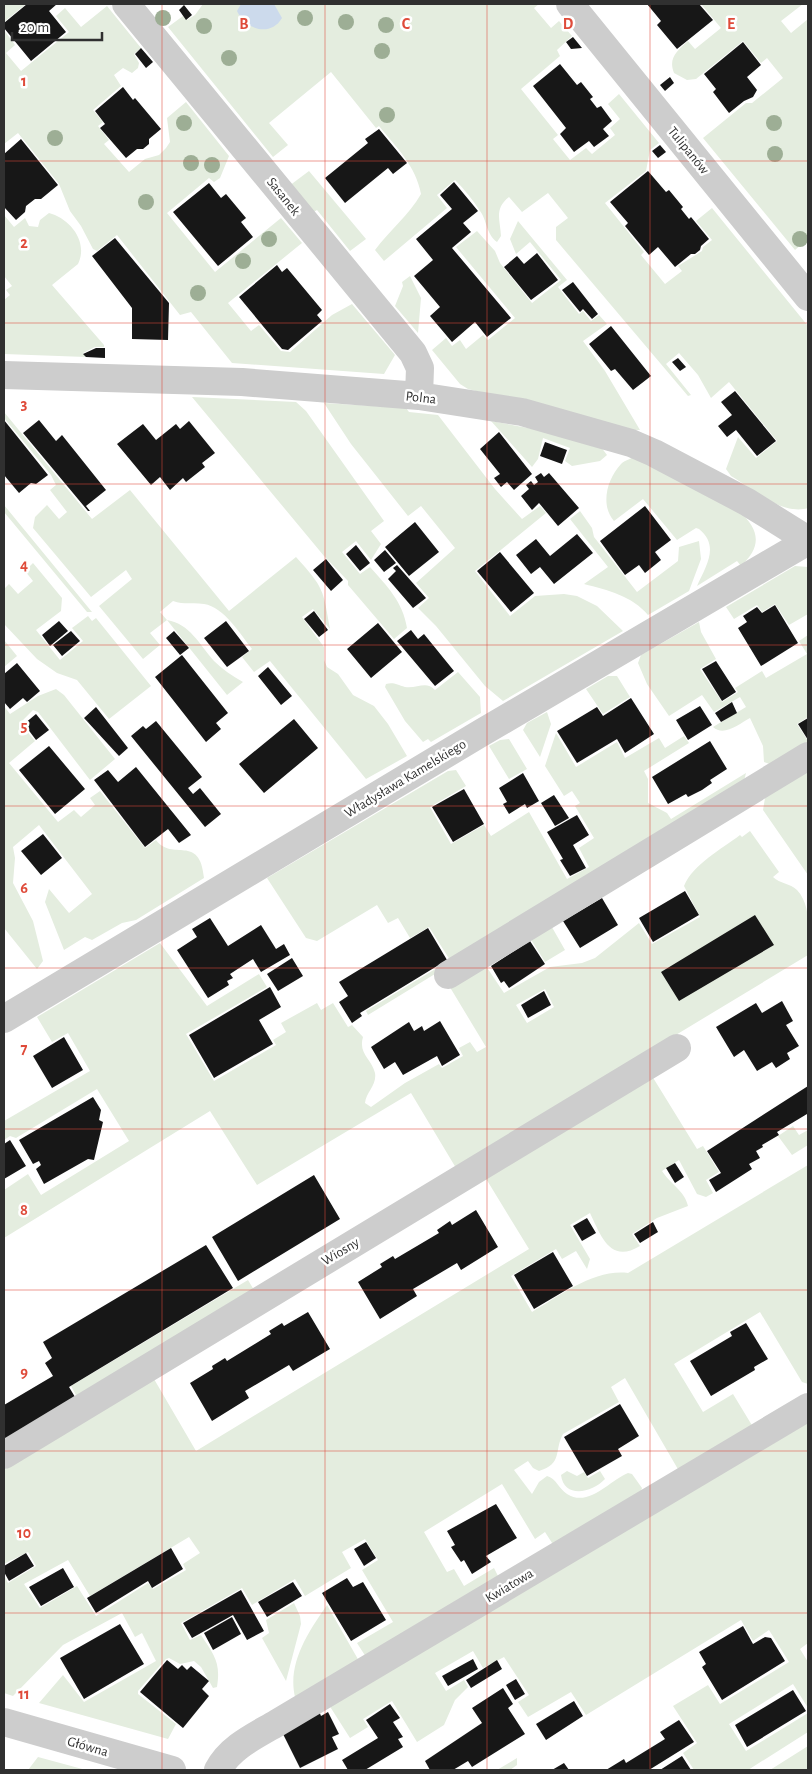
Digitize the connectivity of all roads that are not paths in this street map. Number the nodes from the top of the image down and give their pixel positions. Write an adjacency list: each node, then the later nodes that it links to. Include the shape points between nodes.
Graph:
1 (126, 4): 5 (street, Sasanek, via 413,353 420,368)
2 (570, 4): 3 (street, Tulipanów)
3 (808, 296)
4 (4, 375): 5 (street, Polna, via 242,382)
5 (419, 396): 6 (street, Polna, via 522,412 631,443 747,502)
6 (808, 541): 9 (street, Władysława Kamelskiego)
7 (808, 756): 8 (street)
8 (448, 975)
9 (4, 1019)
10 (677, 1048): 12 (street, Wiosny)
11 (808, 1407): 15 (street, Kwiatowa, via 277,1722 224,1758)
12 (4, 1455)
13 (4, 1722): 14 (street, Główna)
14 (172, 1770)
15 (218, 1770)

